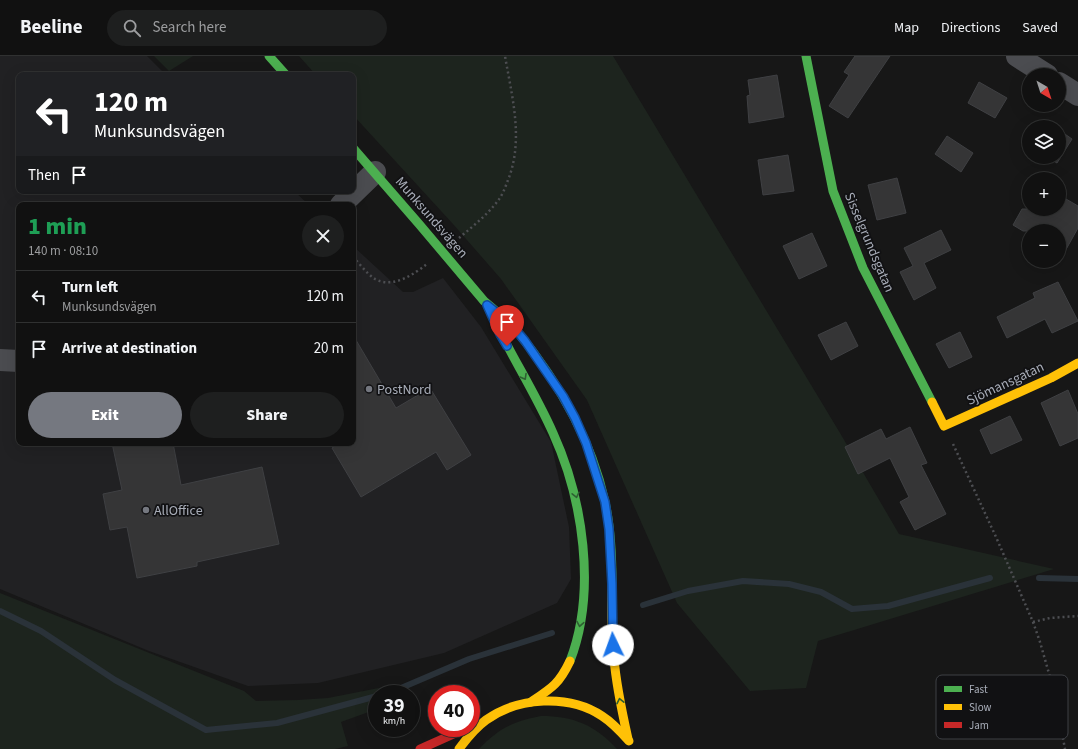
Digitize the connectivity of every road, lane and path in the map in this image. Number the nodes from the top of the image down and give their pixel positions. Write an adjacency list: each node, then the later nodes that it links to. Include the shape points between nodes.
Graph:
1 (269, 56): 6 (street)
2 (505, 56): 14 (path, via 516,134 516,154 512,170 503,194 493,207)
3 (806, 56): 20 (street, Sisselgrundsgatan, via 833,191 863,268)
4 (1017, 56): 5 (street)
5 (1036, 68)
6 (283, 72)
7 (1066, 87): 8 (street)
8 (1078, 95)
9 (356, 151): 10 (street, Munksundsvägen)
10 (375, 172): 11 (street); 14 (street, Munksundsvägen)
11 (356, 190)
12 (352, 194): 13 (street)
13 (344, 202)
14 (443, 251): 15 (path, via 414,274 395,282 375,279); 16 (street, Munksundsvägen)
15 (356, 260)
16 (487, 305): 24 (street, Munksundsvägen, one-way to 24, via 557,439 576,493 581,524 584,588 576,647 566,669 553,687); 28 (street, Munksundsvägen, one-way to 16, via 618,696 614,658 609,529 605,502 596,472 584,437 563,396 511,324)
17 (0, 360): 18 (street)
18 (16, 362)
19 (1078, 363): 20 (street, Sjömansgatan)
20 (944, 426): 22 (path)
21 (1078, 616): 22 (path)
22 (1033, 622): 23 (path)
23 (1049, 675)
24 (531, 702): 25 (street, via 510,707); 28 (street, via 574,704 594,712)
25 (491, 717): 26 (street); 31 (street, via 473,732)
26 (480, 722)
27 (447, 737): 30 (street)
28 (628, 739): 32 (street)
29 (1063, 739): 33 (path)
30 (420, 749)
31 (459, 749)
32 (634, 749)
33 (1065, 749)

